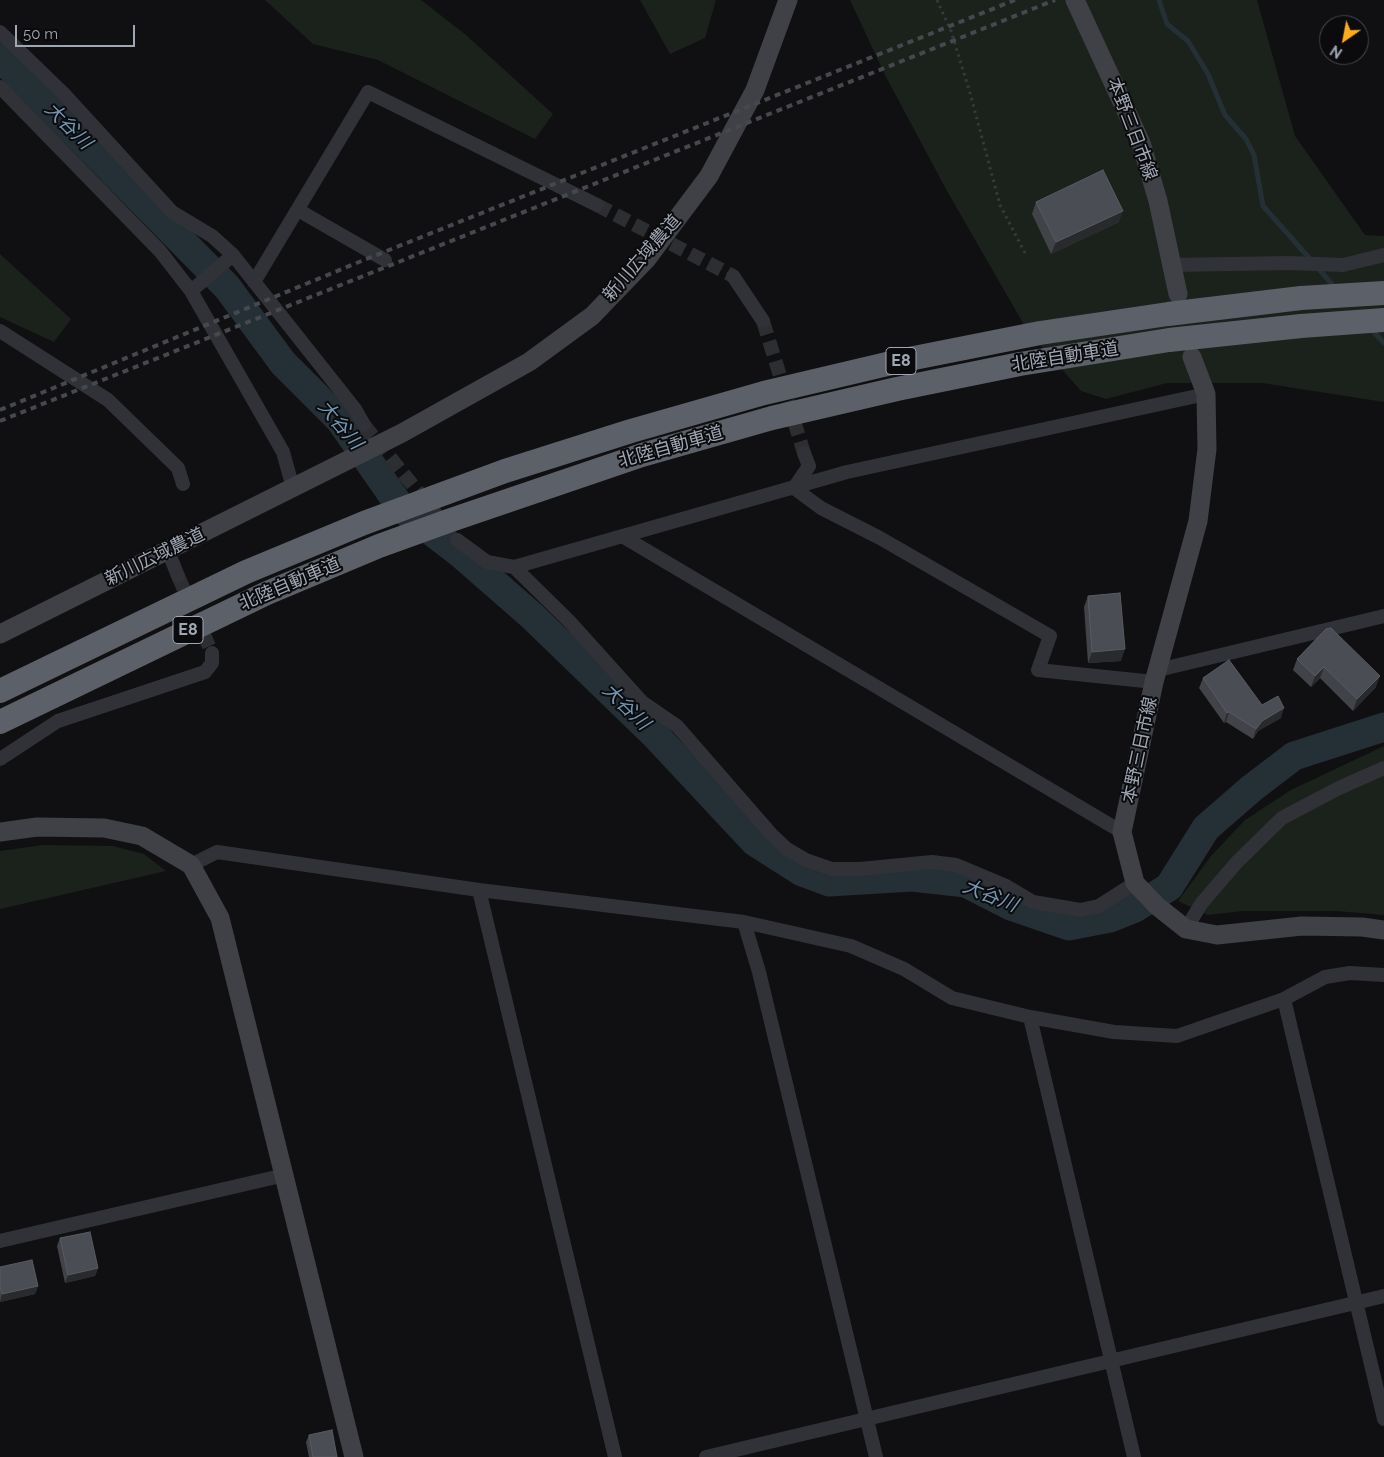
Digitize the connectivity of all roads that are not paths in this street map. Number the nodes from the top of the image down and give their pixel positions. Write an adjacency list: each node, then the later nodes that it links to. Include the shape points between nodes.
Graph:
1 (788, 0): 24 (street, 新川広域農道, via 755,90 709,176 646,260 592,316 529,362)
2 (1075, 0): 10 (street, 本野三日市線, via 1141,143)
3 (0, 32): 8 (street, via 64,94 172,212 212,236)
4 (0, 87): 13 (street, via 160,251)
5 (597, 205): 6 (street, via 368,92)
6 (298, 210): 9 (street); 12 (street)
7 (1384, 254): 10 (street, via 1343,265)
8 (233, 255): 12 (street); 13 (street)
9 (385, 260)
10 (1172, 265): 15 (street, 本野三日市線)
11 (733, 276): 17 (street)
12 (254, 282): 21 (street)
13 (191, 291): 24 (street, via 283,452)
14 (1384, 292): 35 (highway, 北陸自動車道 / E8, via 1301,298 1040,333 904,360 764,393 641,428 505,471 364,523 246,572)
15 (1178, 294)
16 (1384, 320): 26 (highway, 北陸自動車道 / E8, via 1169,340 1020,364 896,389 772,418 642,455)
17 (763, 321)
18 (0, 331): 23 (street, via 108,400 178,468)
19 (1192, 357): 20 (street, 本野三日市線)
20 (1206, 394): 25 (street, via 847,472); 34 (street, 本野三日市線, via 1207,449 1198,521)
21 (364, 425)
22 (804, 453): 25 (street, via 810,466)
23 (183, 484)
24 (293, 488): 28 (street, 新川広域農道)
25 (794, 488): 27 (street); 34 (street, via 821,508 880,538 1050,636 1038,670)
26 (454, 530): 29 (street, via 487,562); 36 (highway, 北陸自動車道 / E8, via 379,546 267,593)
27 (622, 536): 29 (street); 40 (street)
28 (168, 551): 30 (street); 32 (street, 新川広域農道)
29 (514, 567): 42 (street, via 570,621 642,702 677,726 772,836 806,860 832,868 851,869 932,862 956,865 991,879 1033,902 1080,910 1099,906)
30 (178, 576)
31 (1384, 616): 34 (street)
32 (0, 634)
33 (212, 653): 37 (street, via 212,664 205,672 58,721)
34 (1156, 676): 40 (street, 本野三日市線)
35 (0, 691)
36 (0, 722)
37 (0, 759)
38 (1384, 768): 45 (street, via 1282,818 1237,862 1201,904)
39 (0, 832): 41 (street, via 37,828 104,828 142,836)
40 (1122, 832): 42 (street, 本野三日市線)
41 (191, 865): 43 (street, via 217,852); 50 (street, via 220,918)
42 (1135, 883): 45 (street, 本野三日市線, via 1156,906)
43 (479, 890): 44 (street); 58 (street)
44 (744, 922): 49 (street, via 851,946 904,969 952,998); 55 (street, via 759,972)
45 (1186, 929): 46 (street, 本野三日市線, via 1217,935 1302,926)
46 (1384, 930)
47 (1384, 975): 48 (street, via 1350,973 1325,977)
48 (1284, 998): 49 (street, via 1177,1036 1114,1032); 53 (street)
49 (1030, 1017): 54 (street)
50 (285, 1174): 51 (street); 57 (street)
51 (0, 1241)
52 (1384, 1296): 53 (street)
53 (1355, 1303): 54 (street); 56 (street)
54 (1111, 1361): 55 (street); 61 (street)
55 (867, 1419): 59 (street); 60 (street)
56 (1384, 1419)
57 (354, 1457)
58 (614, 1457)
59 (706, 1457)
60 (876, 1457)
61 (1134, 1457)

